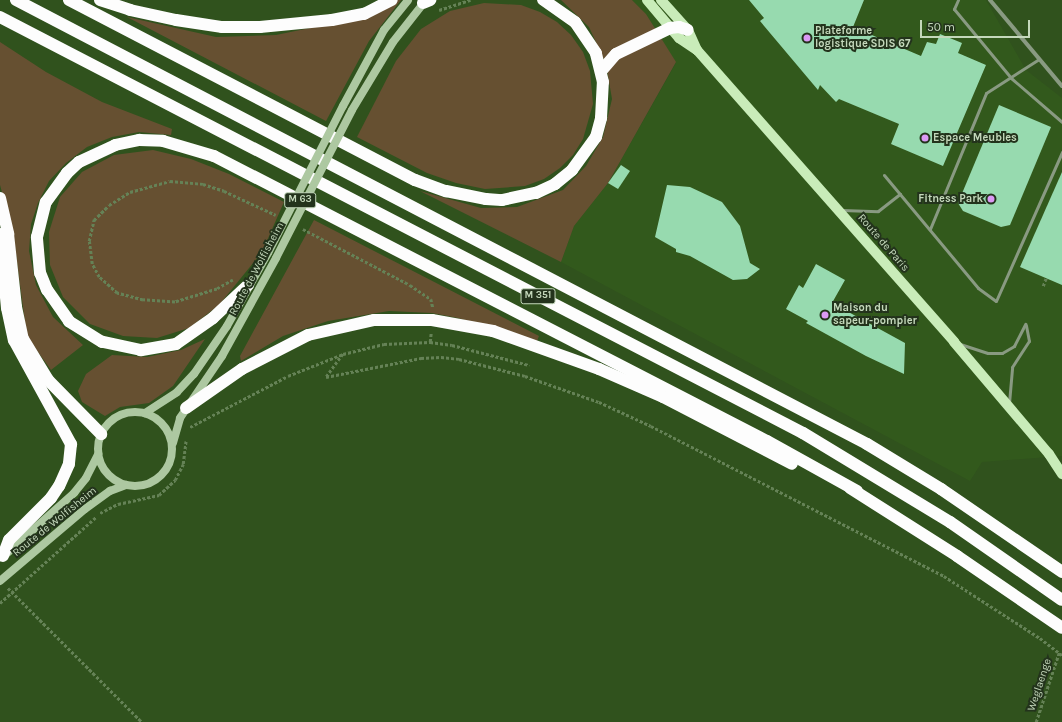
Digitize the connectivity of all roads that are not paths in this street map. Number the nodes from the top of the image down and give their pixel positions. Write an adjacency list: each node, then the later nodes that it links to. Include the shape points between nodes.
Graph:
1 (16, 0): 44 (highway, M 351, via 867,444 941,489)
2 (69, 0): 19 (highway, via 415,180 446,191 486,200 520,198 536,193 555,184 572,170 596,137 604,99)
3 (100, 0): 13 (highway, via 130,10 222,27 294,26)
4 (375, 0): 13 (highway)
5 (392, 0): 13 (highway)
6 (408, 0): 30 (main road, Route de Wolfisheim / M 63, bridge, via 384,30 268,253)
7 (543, 0): 19 (highway, via 575,22 596,53)
8 (647, 0): 15 (main road, Route de Paris)
9 (661, 0): 16 (main road, Route de Paris)
10 (958, 0): 20 (lane, via 954,9)
11 (990, 0): 18 (street)
12 (426, 1): 33 (main road, Route de Wolfisheim, bridge, via 389,48 352,110 222,356)
13 (364, 14)
14 (0, 17): 46 (highway, M 351, via 803,433 950,522)
15 (670, 28): 16 (highway); 17 (main road, Route de Paris); 19 (highway, via 616,54)
16 (688, 30): 17 (main road, Route de Paris)
17 (696, 50): 27 (main road, Route de Paris)
18 (1038, 59): 20 (lane); 21 (street)
19 (602, 70)
20 (1011, 78): 22 (lane); 28 (lane, via 986,93)
21 (1062, 86)
22 (1062, 122)
23 (1062, 152): 28 (lane, via 996,301 978,288)
24 (884, 175): 25 (lane)
25 (900, 194): 27 (lane, via 878,211); 28 (lane)
26 (0, 198): 35 (highway, via 8,234 16,307 23,339 48,380)
27 (838, 210): 31 (main road, Route de Paris)
28 (930, 229)
29 (0, 234): 43 (highway, via 7,308 14,340 71,444 69,464 59,486 51,498 9,540)
30 (248, 285): 34 (main road, Route de Wolfisheim / M 63, via 227,326 194,374 177,392); 42 (highway, M 63, via 213,318 176,344 141,350 102,342 69,321 47,290 38,260 37,237 46,202 67,173 79,162 115,145 139,140 163,141 214,156 767,441)
31 (954, 342): 32 (main road, Route de Paris); 32 (lane, via 982,352 1002,353 1014,346 1026,324 1029,341 1012,367)
32 (1009, 405): 38 (main road, Route de Paris)
33 (186, 408): 36 (main road, Route de Wolfisheim, via 175,430); 42 (highway, via 246,367 308,336 374,320 432,320 493,331 599,369 663,398 787,462)
34 (145, 413): 35 (main road, via 124,414 106,425); 36 (main road, via 164,425)
35 (101, 434): 37 (main road)
36 (172, 446): 41 (main road, via 171,458 159,477 138,486)
37 (98, 454): 41 (main road, via 107,473); 43 (main road, Route de Wolfisheim, via 86,478 74,493)
38 (1049, 454): 39 (main road, Route de Paris); 40 (main road, Route de Paris)
39 (1062, 460)
40 (1062, 474)
41 (126, 485): 45 (main road, Route de Wolfisheim, via 110,491 85,509)
42 (857, 491): 47 (highway)
43 (2, 558)
44 (1062, 572)
45 (0, 581)
46 (1062, 600)
47 (1062, 628)

